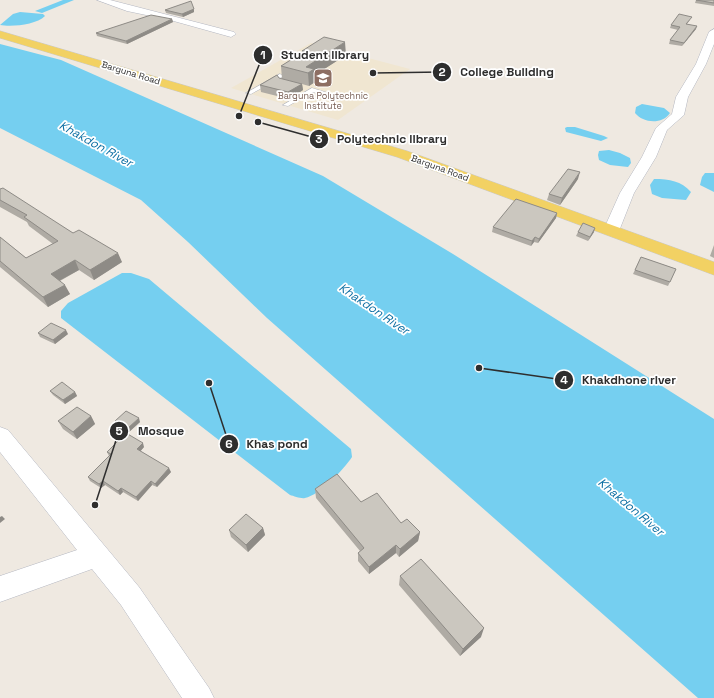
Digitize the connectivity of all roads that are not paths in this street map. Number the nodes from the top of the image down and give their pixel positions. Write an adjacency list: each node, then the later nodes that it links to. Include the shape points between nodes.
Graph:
1 (101, 0): 4 (street, via 130,10 172,17)
2 (714, 32): 11 (street, via 701,64 682,97 678,115 662,128 649,157 627,193)
3 (0, 34): 11 (main road, Barguna Road, via 402,154)
4 (231, 34)
5 (280, 76): 8 (lane)
6 (305, 88): 7 (lane)
7 (312, 90): 9 (lane); 10 (lane)
8 (248, 93)
9 (340, 98)
10 (286, 106)
11 (611, 231): 12 (main road, Barguna Road)
12 (714, 269)
13 (0, 436): 14 (street)
14 (97, 555): 15 (street); 16 (street, via 130,596)
15 (0, 589)
16 (199, 698)

